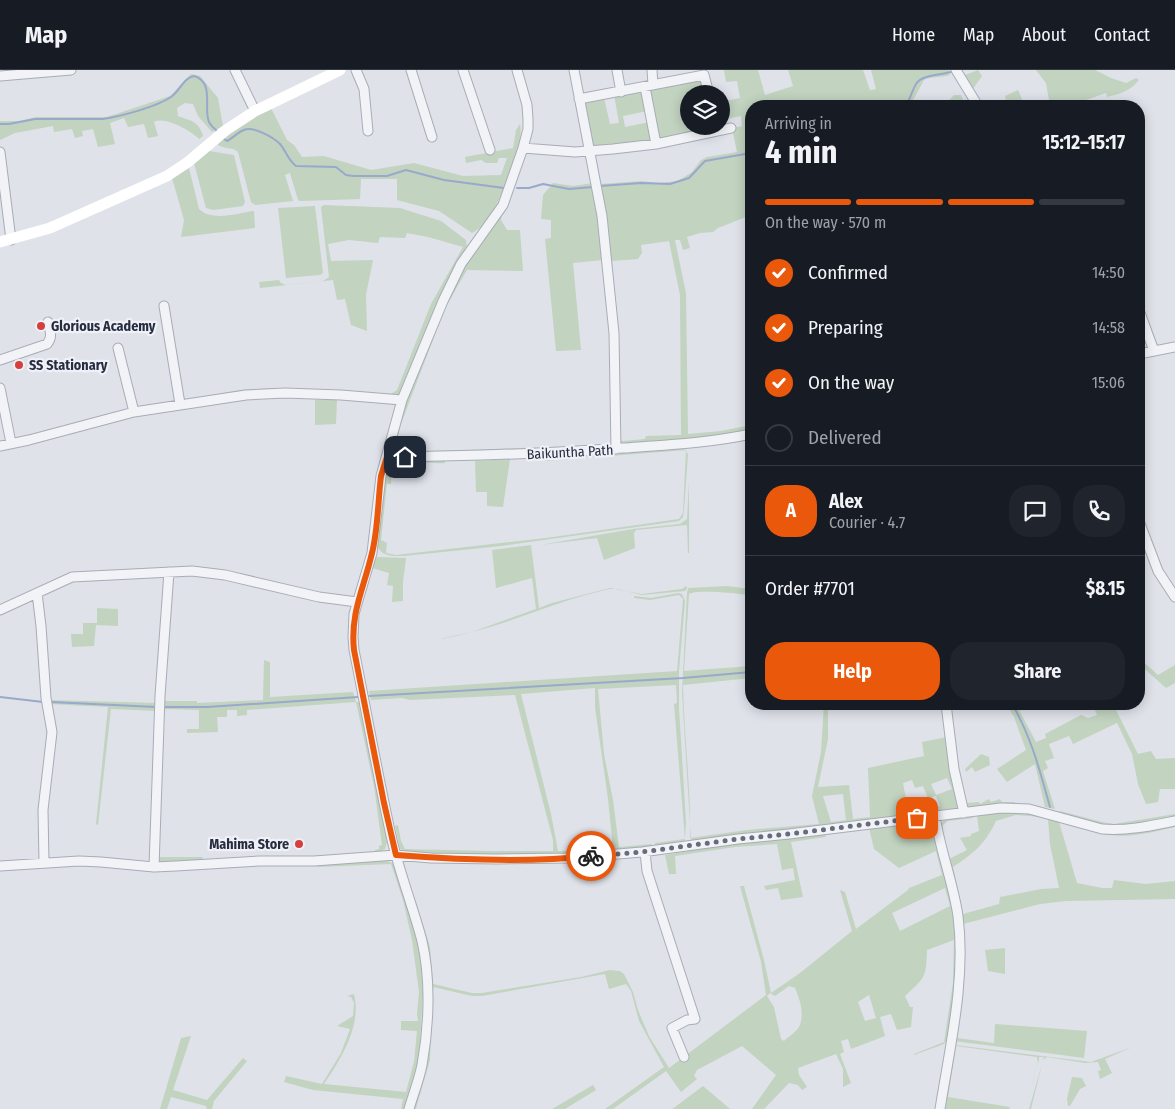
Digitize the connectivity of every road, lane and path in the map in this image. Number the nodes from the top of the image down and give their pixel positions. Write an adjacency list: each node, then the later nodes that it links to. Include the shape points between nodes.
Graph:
1 (71, 70): 13 (street)
2 (235, 70): 18 (street)
3 (356, 70): 19 (street, via 364,89)
4 (411, 70): 21 (street)
5 (463, 70): 24 (street)
6 (517, 70): 23 (street, via 527,105 528,129)
7 (574, 70): 16 (street)
8 (617, 70): 15 (street)
9 (652, 70): 14 (street)
10 (333, 71): 18 (street)
11 (956, 71): 17 (street)
12 (704, 73): 14 (street)
13 (0, 76)
14 (649, 86): 15 (street); 22 (street)
15 (621, 92): 16 (street)
16 (579, 99): 25 (street)
17 (974, 100)
18 (255, 111): 27 (street, via 167,176 50,228)
19 (368, 131)
20 (690, 135): 22 (street)
21 (432, 137)
22 (656, 144): 25 (street)
23 (523, 148): 25 (street); 37 (street, via 503,205 461,264)
24 (490, 150)
25 (590, 151): 43 (street, via 603,224 614,333)
26 (0, 152): 27 (street)
27 (6, 241)
28 (164, 306): 38 (street)
29 (48, 322): 35 (street, via 51,334 47,344)
30 (1145, 326): 33 (street)
31 (1175, 347): 33 (street)
32 (118, 348): 39 (street)
33 (1154, 351): 34 (street)
34 (1145, 353)
35 (0, 360)
36 (0, 388): 41 (street)
37 (402, 400): 38 (street, via 285,393); 44 (street)
38 (180, 404): 39 (street)
39 (134, 412): 41 (street)
40 (745, 435): 43 (street, Baikuntha Path, via 699,443)
41 (12, 443): 42 (street)
42 (0, 446)
43 (616, 449): 44 (street, Baikuntha Path)
44 (387, 457): 49 (street, via 381,476 372,553)
45 (1145, 537): 48 (street, via 1158,571)
46 (169, 572): 47 (street, via 72,577); 49 (street, via 210,572 319,597); 59 (street, via 160,696)
47 (37, 593): 50 (street); 57 (street, via 52,732 43,810)
48 (1175, 597)
49 (357, 602): 56 (street, via 353,625 354,650)
50 (0, 610)
51 (947, 710): 52 (street, via 954,769)
52 (964, 813): 53 (street); 54 (street, via 1001,808 1029,809 1102,829 1123,830)
53 (935, 816): 55 (street); 62 (street, via 956,905 960,950)
54 (1175, 821)
55 (645, 852): 56 (street, via 497,860); 60 (street, via 647,871 695,1019 672,1028)
56 (396, 855): 59 (street); 61 (street, via 422,942 427,983 422,1067)
57 (44, 863): 58 (street); 59 (street, via 101,862)
58 (0, 866)
59 (154, 867)
60 (684, 1057)
61 (409, 1109)
62 (940, 1109)

